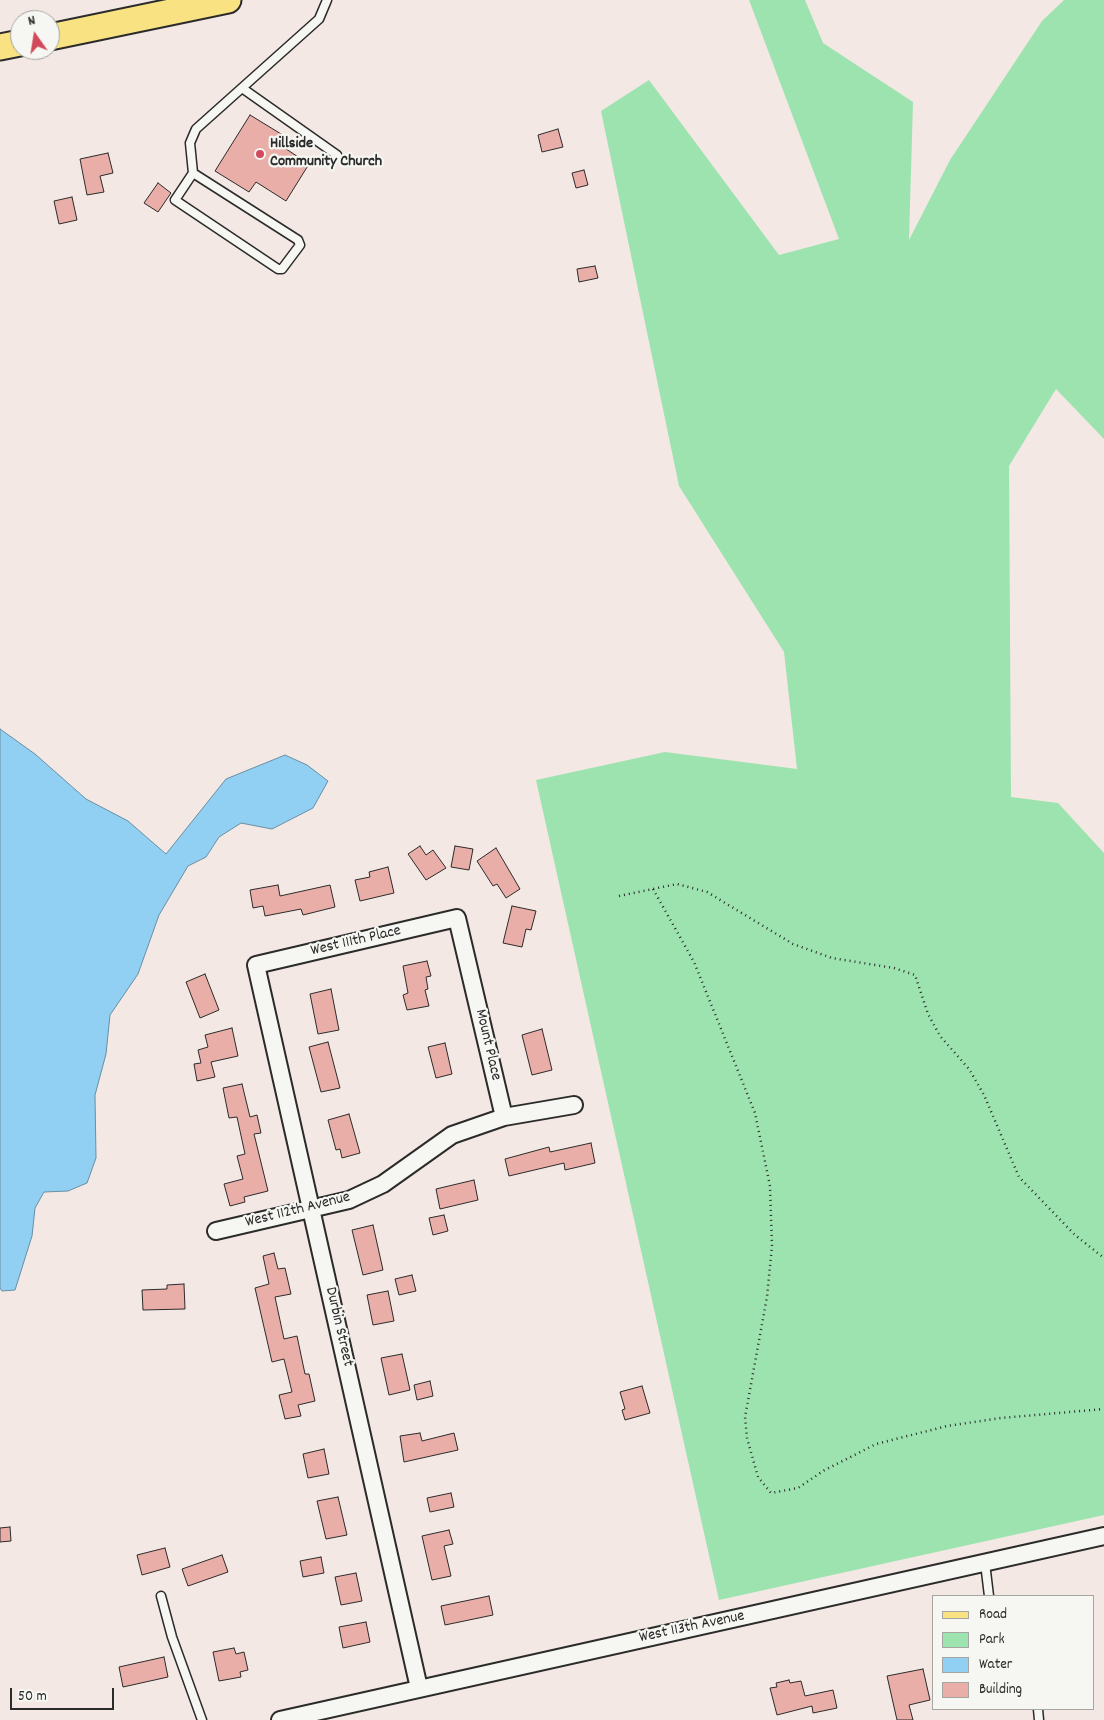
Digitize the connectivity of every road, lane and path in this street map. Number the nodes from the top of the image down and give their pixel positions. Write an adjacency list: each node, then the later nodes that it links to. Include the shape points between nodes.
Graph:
1 (228, 0): 3 (main road)
2 (328, 0): 4 (lane, via 319,20)
3 (60, 35)
4 (242, 88): 5 (lane); 6 (lane, via 196,129 190,143)
5 (337, 155)
6 (193, 173): 6 (lane, via 176,197 176,203 282,269 300,244 298,240)
7 (653, 889): 8 (path); 15 (path, via 677,884 707,892 793,944 832,958 894,968 915,975 928,1014 940,1036 969,1069 984,1095 1019,1177 1075,1236); 16 (path, via 694,962 720,1024 755,1113 768,1177 772,1246 768,1288 745,1417 746,1438 758,1477 771,1493 798,1488 876,1444 965,1423)
8 (619, 896)
9 (457, 918): 10 (street, West 111th Place); 12 (street, Mount Place)
10 (256, 965): 13 (street, Durbin Street)
11 (574, 1104): 12 (street)
12 (504, 1117): 13 (street, West 112th Avenue, via 452,1135 383,1184 349,1200)
13 (311, 1210): 14 (street, West 112th Avenue); 21 (street, Durbin Street)
14 (216, 1231)
15 (1104, 1258)
16 (1104, 1409)
17 (1104, 1536): 18 (street, West 113th Avenue)
18 (985, 1563): 19 (lane); 21 (street, West 113th Avenue)
19 (989, 1595)
20 (161, 1596): 22 (lane)
21 (419, 1688): 23 (street, West 113th Avenue)
22 (202, 1720)
23 (280, 1720)

